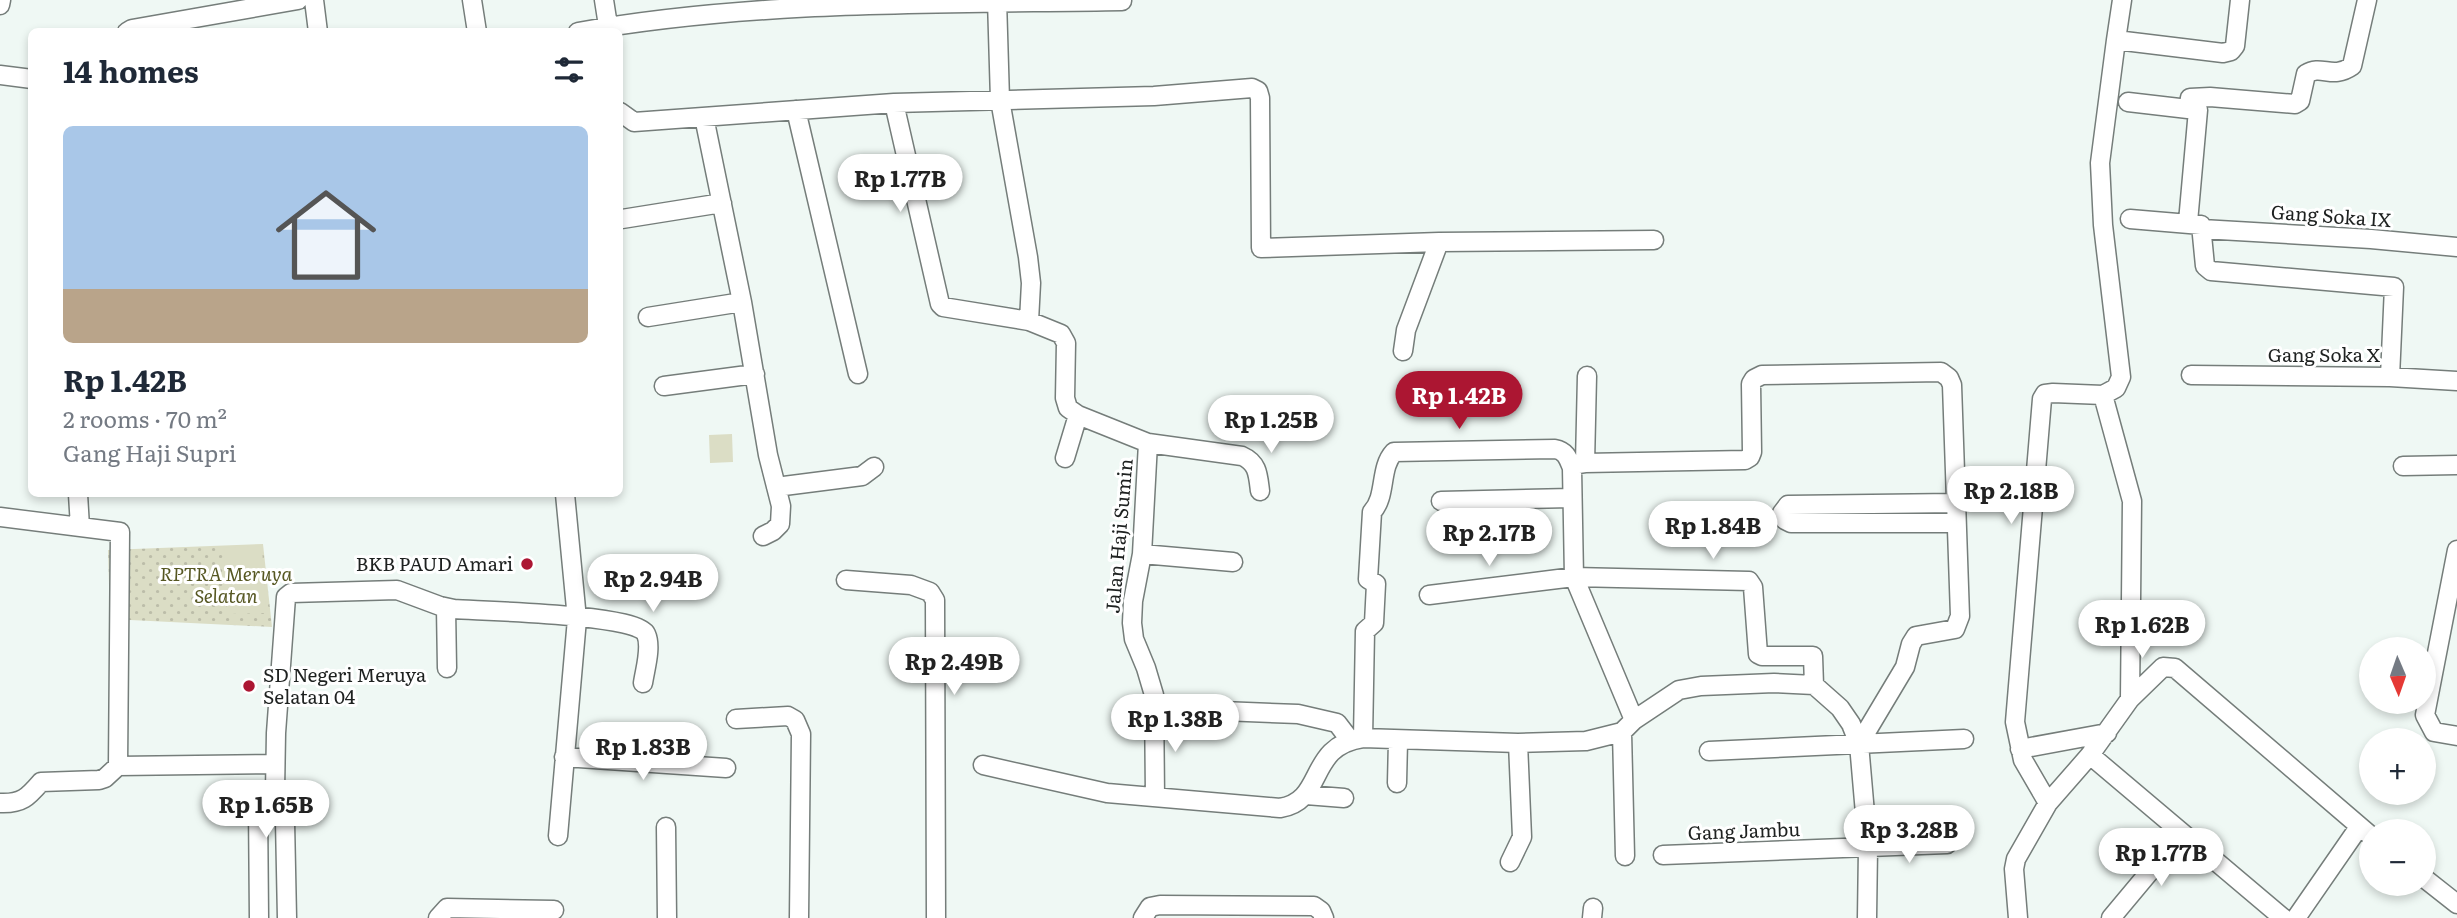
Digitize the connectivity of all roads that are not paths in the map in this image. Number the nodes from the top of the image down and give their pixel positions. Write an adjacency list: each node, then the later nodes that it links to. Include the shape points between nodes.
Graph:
1 (1, 0): 13 (street)
2 (298, 0): 15 (street)
3 (314, 0): 17 (street)
4 (472, 0): 18 (street)
5 (604, 0): 19 (street)
6 (2122, 0): 21 (street)
7 (2240, 0): 21 (street, via 2235,46 2227,53)
8 (2367, 0): 27 (street, via 2351,66 2342,73 2306,74 2300,101 2198,98 2190,99)
9 (1122, 1): 10 (street)
10 (997, 2): 11 (street); 24 (street)
11 (899, 3): 12 (street)
12 (792, 4): 14 (street)
13 (0, 5)
14 (701, 8): 20 (street)
15 (218, 23): 16 (street)
16 (146, 28)
17 (318, 28)
18 (476, 28)
19 (609, 28)
20 (613, 28)
21 (2116, 40): 49 (street, via 2101,163 2103,225 2121,377 2116,388)
22 (0, 75): 23 (street)
23 (28, 78)
24 (1000, 100): 26 (street); 36 (street, via 1252,88 1260,98 1261,248); 40 (street, via 1028,257)
25 (2128, 102): 27 (street)
26 (894, 103): 28 (street); 40 (street, via 940,304)
27 (2188, 109): 34 (street, via 2198,110)
28 (796, 110): 30 (street); 43 (street)
29 (623, 114): 30 (street, via 634,122)
30 (704, 117): 31 (street)
31 (722, 204): 32 (street); 38 (street)
32 (623, 219)
33 (2130, 219): 34 (street, Gang Soka IX)
34 (2195, 226): 37 (street, Gang Soka IX); 46 (street, via 2205,265 2211,271 2394,287)
35 (1654, 240): 36 (street)
36 (1439, 242): 41 (street, via 1406,330)
37 (2457, 247)
38 (742, 302): 39 (street); 42 (street)
39 (648, 317)
40 (1029, 321): 50 (street, via 1064,339 1065,398 1068,408)
41 (1403, 351)
42 (755, 374): 48 (street); 57 (street)
43 (858, 374)
44 (2191, 375): 46 (street, Gang Soka X)
45 (1587, 376): 54 (street)
46 (2390, 377): 47 (street, Gang Soka X)
47 (2457, 381)
48 (664, 386)
49 (2103, 395): 79 (street, via 2132,501); 90 (street, via 2053,393 2042,399 2015,722)
50 (1078, 415): 51 (street); 52 (street)
51 (1148, 443): 58 (street, via 1242,456 1254,463); 69 (street, Jalan Haji Sumin)
52 (1065, 458)
53 (2457, 465): 55 (street)
54 (1578, 466): 61 (street); 63 (street, via 1745,460 1752,452 1751,384 1762,375 1941,372 1952,385); 85 (street, via 1555,449 1407,451 1394,452 1388,458 1372,512 1368,579 1376,584 1374,623 1365,631)
55 (2403, 466)
56 (874, 467): 57 (street, via 862,476)
57 (776, 487): 67 (street, via 782,517 776,529)
58 (1260, 491)
59 (78, 497): 66 (street)
60 (565, 497): 75 (street)
61 (1570, 498): 62 (street); 71 (street)
62 (1441, 501)
63 (1955, 503): 65 (street); 65 (street, via 1788,505 1782,513 1791,523)
64 (0, 517): 66 (street)
65 (1955, 523): 89 (street, via 1959,622 1955,629 1916,636 1905,667)
66 (80, 527): 96 (street, via 120,532)
67 (763, 536)
68 (2457, 551): 84 (street, via 2425,715 2434,732)
69 (1142, 554): 70 (street); 80 (street, Jalan Haji Sumin, via 1132,623)
70 (1233, 562)
71 (1574, 577): 73 (street); 78 (street, via 1749,581 1758,654 1813,656); 82 (street)
72 (846, 580): 123 (street, via 911,585 930,592 935,600)
73 (1429, 595)
74 (446, 608): 75 (street); 76 (street); 94 (street, via 397,590 291,593 286,597)
75 (577, 616): 77 (street, via 640,628 646,634); 93 (street)
76 (447, 668)
77 (643, 683)
78 (1814, 685): 82 (street, via 1700,686 1679,691); 89 (street, via 1840,708)
79 (2130, 699): 83 (street); 106 (street, via 2160,669 2175,668)
80 (1155, 711): 85 (street, via 1298,713 1337,723); 101 (street, Jalan Haji Sumin)
81 (736, 719): 122 (street, via 788,716 799,726)
82 (1628, 726): 88 (street, via 1586,741); 113 (street)
83 (2107, 733): 90 (street); 92 (street)
84 (2457, 736)
85 (1356, 739): 87 (street); 100 (street, via 1329,754)
86 (1964, 739): 89 (street)
87 (1398, 741): 88 (street); 98 (street)
88 (1518, 743): 114 (street, via 1522,837)
89 (1859, 744): 91 (street); 111 (street)
90 (2020, 749): 104 (street)
91 (1710, 751)
92 (2090, 755): 104 (street); 107 (street)
93 (564, 757): 97 (street); 108 (street)
94 (275, 764): 96 (street); 99 (street)
95 (983, 765): 101 (street, via 1107,793)
96 (118, 766): 103 (street, via 99,780 41,782 30,796)
97 (726, 768)
98 (1397, 783)
99 (275, 792): 118 (street, via 258,805); 119 (street, via 283,803 285,821)
100 (1306, 795): 101 (street, via 1280,808); 102 (street)
101 (1155, 797)
102 (1344, 798)
103 (0, 803)
104 (2048, 803): 127 (street, via 2016,859)
105 (666, 827): 121 (street)
106 (2359, 831)
107 (2182, 834): 128 (street); 129 (street)
108 (558, 835)
109 (2359, 836): 130 (street)
110 (1947, 844): 111 (street, Gang Jambu)
111 (1868, 848): 112 (street, Gang Jambu); 126 (street)
112 (1663, 855)
113 (1625, 856)
114 (1510, 862)
115 (2436, 887): 116 (street)
116 (2457, 904)
117 (554, 910): 120 (street, via 447,908)
118 (259, 918)
119 (287, 918)
120 (438, 918)
121 (667, 918)
122 (799, 918)
123 (936, 918)
124 (1143, 918): 125 (street, via 1150,907 1160,905 1314,906)
125 (1324, 918)
126 (1867, 918)
127 (2018, 918)
128 (2111, 918)
129 (2283, 918)
130 (2296, 918)

